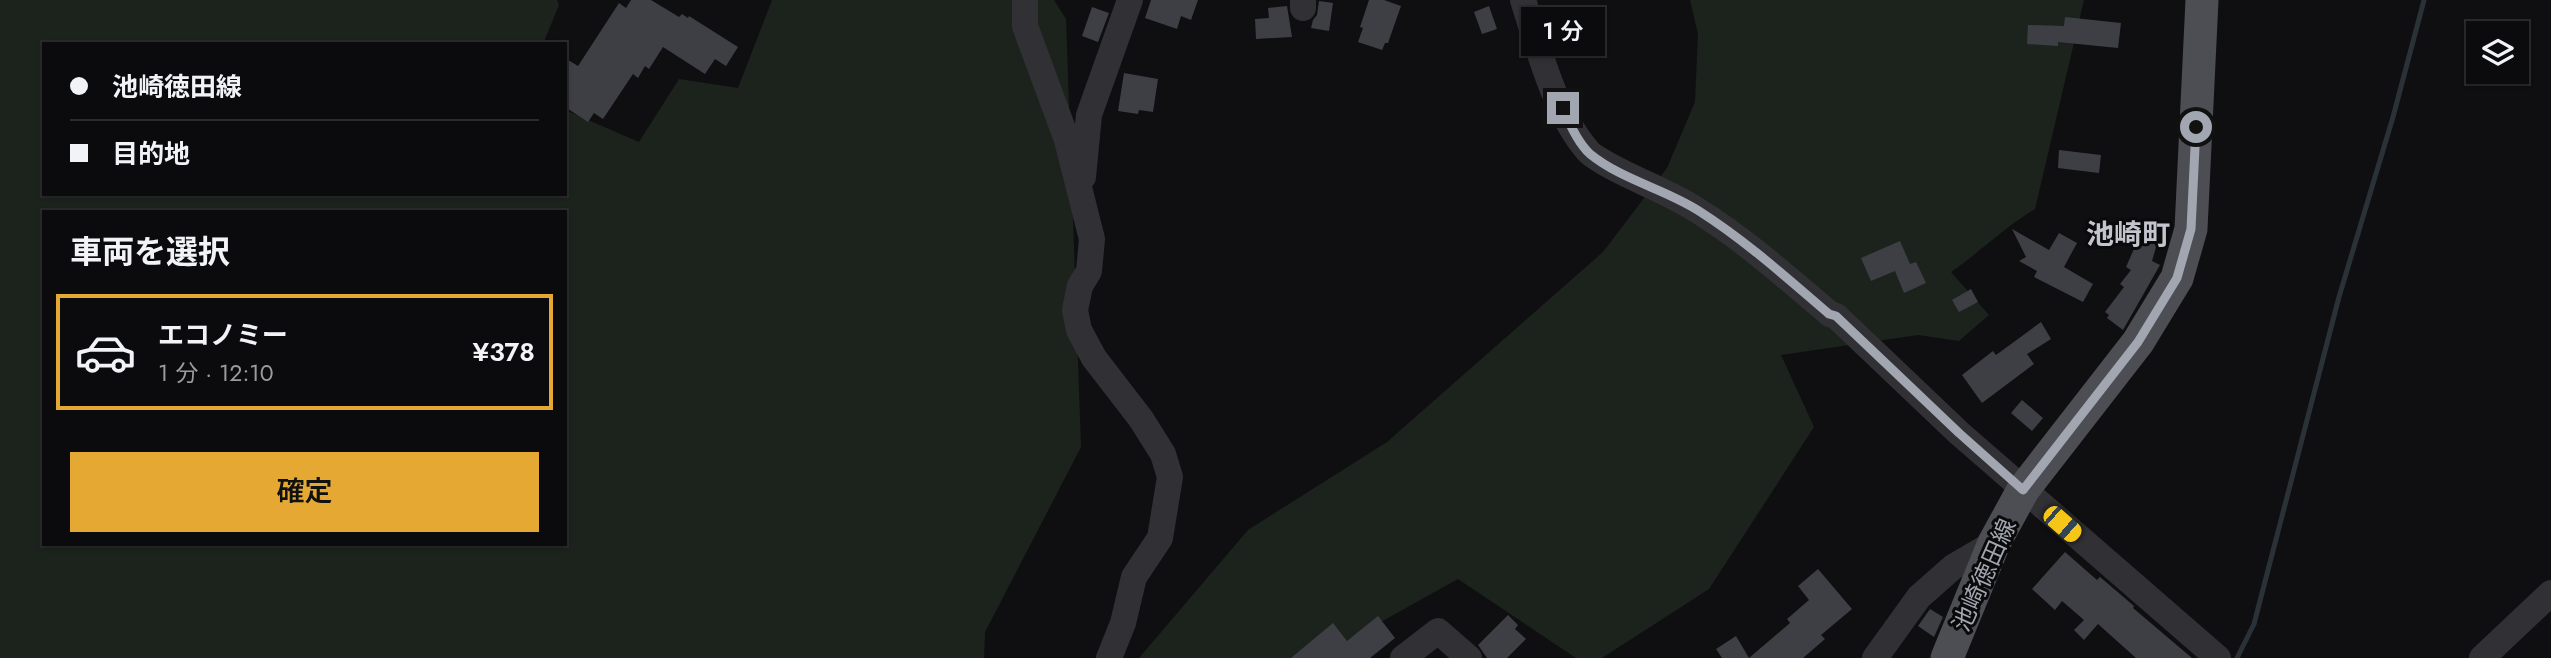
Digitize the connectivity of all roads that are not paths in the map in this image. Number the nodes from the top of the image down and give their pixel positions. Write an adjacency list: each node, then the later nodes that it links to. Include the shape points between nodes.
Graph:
1 (1025, 0): 5 (street, via 1025,26 1067,140)
2 (1130, 0): 5 (street, via 1089,115)
3 (1523, 0): 6 (street, via 1546,72 1589,153 1698,211 1748,245 1836,316)
4 (2203, 0): 6 (main road, 池崎徳田線, via 2191,229 2177,278 2138,342)
5 (1081, 193): 9 (street, via 1092,239 1089,271 1075,310 1079,330 1163,454 1170,477 1160,538 1134,577)
6 (2023, 490): 7 (main road, 池崎徳田線); 14 (street)
7 (1994, 543): 12 (street, via 1953,567 1919,597); 13 (main road, 池崎徳田線)
8 (2551, 593): 15 (street)
9 (1109, 658)
10 (1403, 658): 11 (street, via 1437,631)
11 (1469, 658)
12 (1875, 658)
13 (1947, 658)
14 (2218, 658)
15 (2482, 658)

